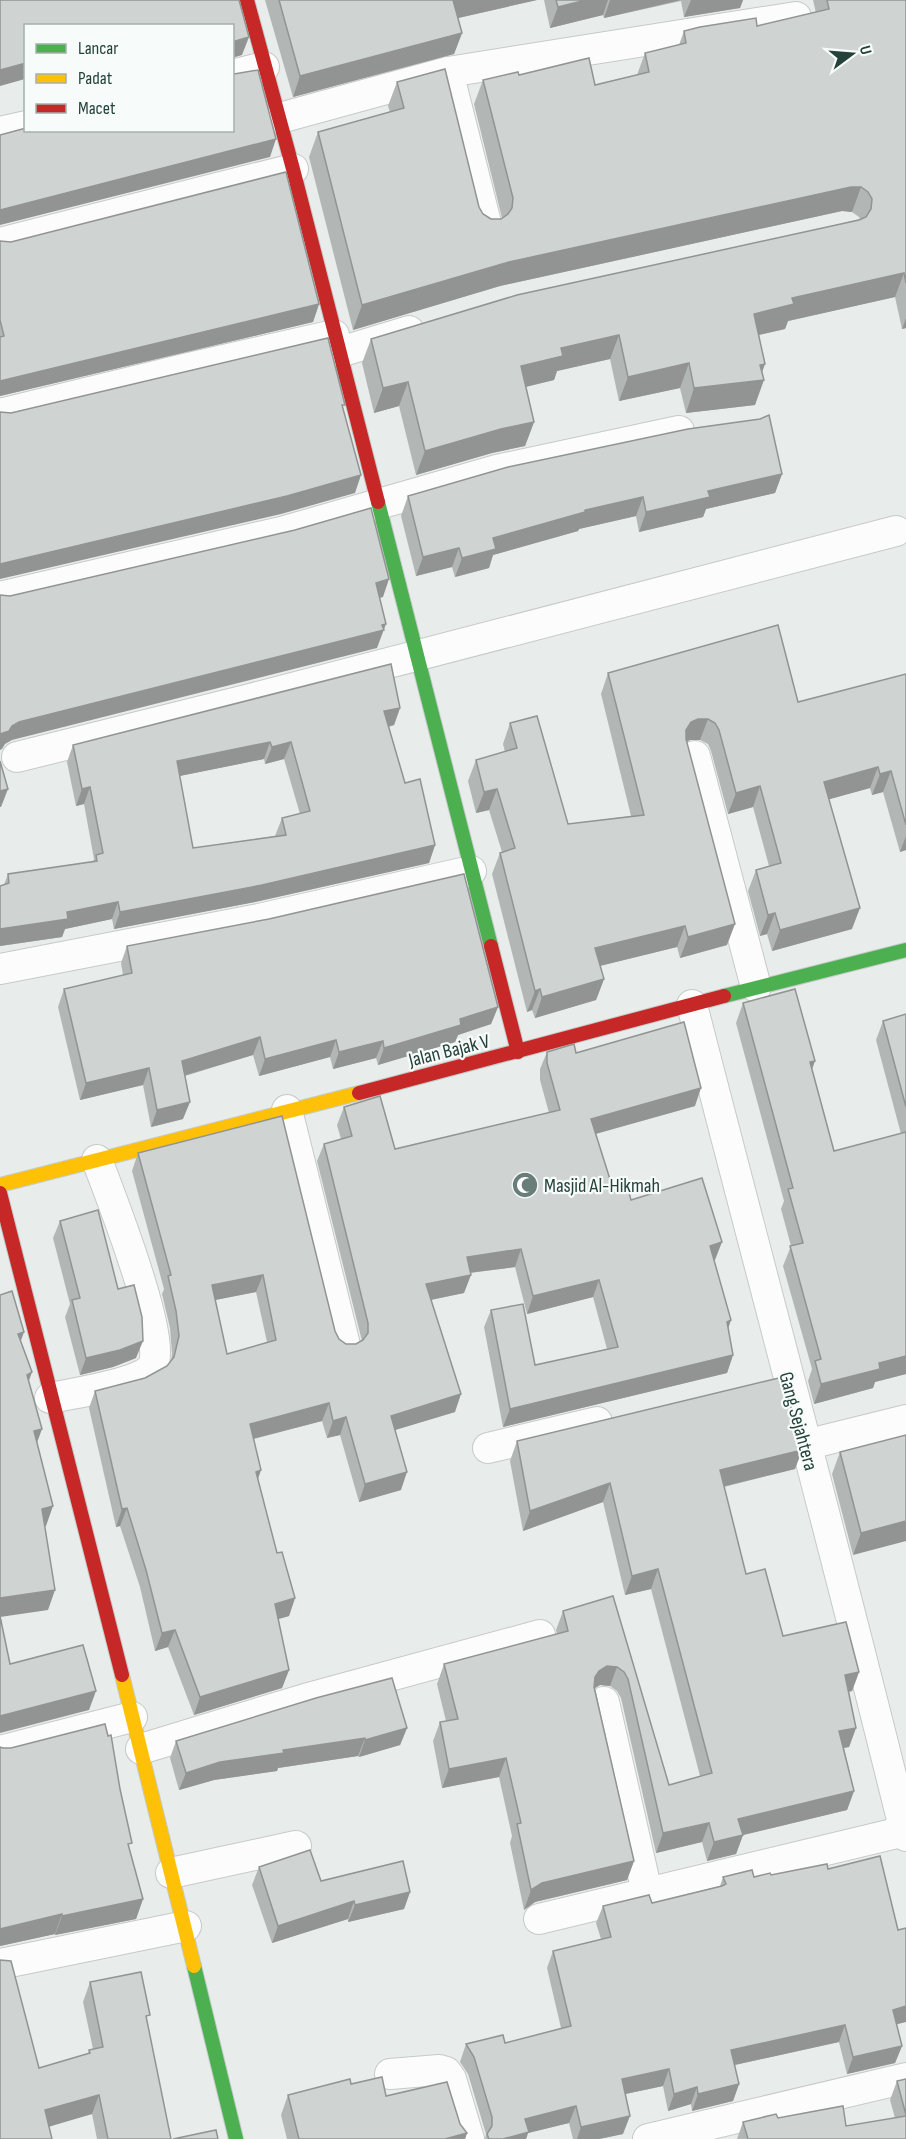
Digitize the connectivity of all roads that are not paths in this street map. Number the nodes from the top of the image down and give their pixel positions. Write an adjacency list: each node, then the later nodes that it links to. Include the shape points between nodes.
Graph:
1 (247, 0): 3 (street)
2 (796, 17): 4 (street)
3 (264, 67): 5 (street); 6 (street)
4 (448, 72): 6 (street); 10 (street)
5 (234, 74)
6 (280, 118): 9 (street)
7 (24, 126): 8 (street)
8 (0, 132)
9 (293, 169): 11 (street); 13 (street)
10 (487, 227)
11 (0, 243)
12 (438, 323): 13 (street)
13 (337, 343): 14 (street); 16 (street)
14 (0, 414)
15 (710, 427): 16 (street, via 497,470)
16 (379, 502): 18 (street, via 285,531); 19 (street)
17 (896, 531): 19 (street)
18 (0, 597)
19 (418, 655): 21 (street); 22 (street)
20 (695, 756): 25 (street)
21 (17, 757)
22 (471, 871): 24 (street, via 259,919); 27 (street)
23 (906, 950): 25 (street, Jalan Bajak V)
24 (0, 969)
25 (756, 987): 26 (street, Jalan Bajak V)
26 (692, 1005): 27 (street, Jalan Bajak V); 36 (street, Gang Sejahtera, via 776,1379)
27 (518, 1052): 28 (street, Jalan Bajak V)
28 (287, 1110): 29 (street, Jalan Bajak V); 32 (street)
29 (97, 1160): 30 (street, Jalan Bajak V); 33 (street, via 135,1261 155,1336 157,1359 148,1372 129,1381)
30 (0, 1185)
31 (0, 1193): 33 (street)
32 (345, 1344)
33 (50, 1398): 40 (street)
34 (620, 1417): 37 (street)
35 (906, 1420): 36 (street)
36 (805, 1445): 43 (street, Gang Sejahtera)
37 (488, 1448)
38 (540, 1635): 41 (street, via 305,1699)
39 (604, 1702): 46 (street)
40 (132, 1717): 41 (street); 42 (street)
41 (141, 1749): 45 (street)
42 (0, 1751)
43 (905, 1834): 46 (street)
44 (296, 1846): 45 (street)
45 (171, 1873): 48 (street)
46 (647, 1892): 47 (street)
47 (539, 1919)
48 (186, 1926): 49 (street); 52 (street)
49 (0, 1964)
50 (390, 2074): 53 (street, via 446,2072)
51 (906, 2078): 54 (street)
52 (236, 2139)
53 (469, 2139)
54 (648, 2139)

